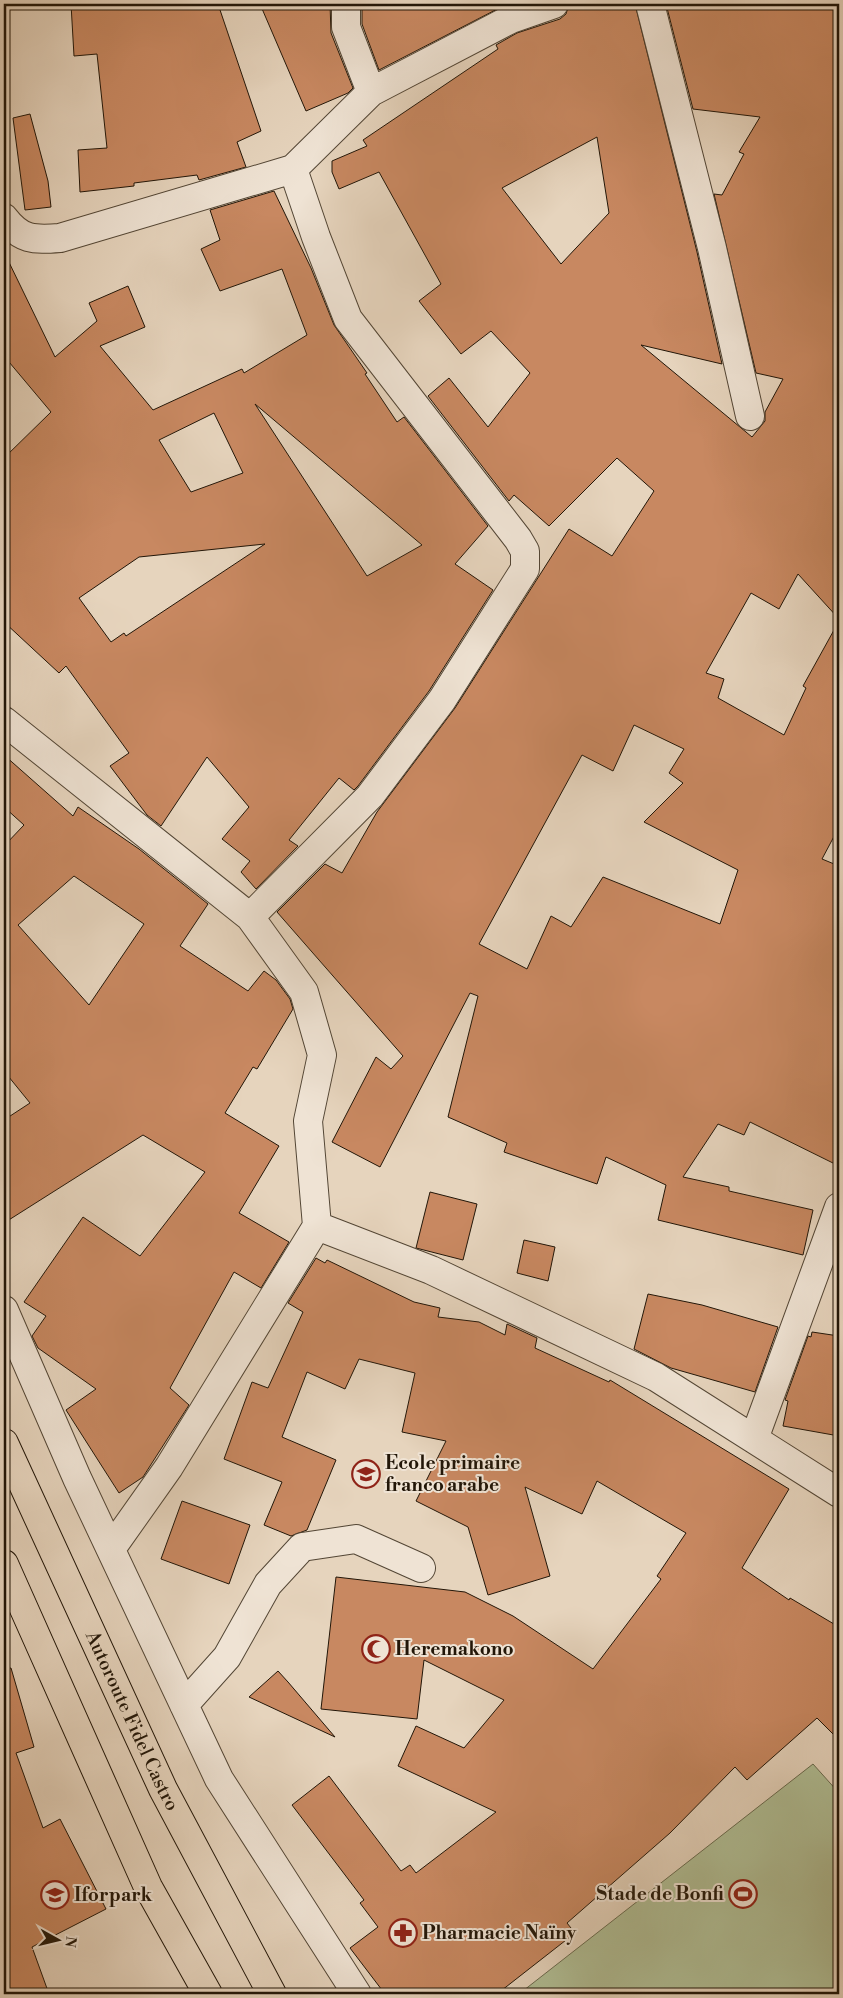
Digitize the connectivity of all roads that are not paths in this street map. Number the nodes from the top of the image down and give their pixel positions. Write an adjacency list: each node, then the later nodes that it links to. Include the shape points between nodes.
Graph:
1 (346, 4): 4 (street, via 346,27)
2 (554, 4): 4 (street, via 511,19)
3 (650, 4): 7 (street, via 712,248)
4 (372, 92): 5 (street)
5 (293, 169): 6 (street, via 60,238 37,240 15,232); 9 (street, via 348,319 518,539 525,552 525,569 442,700 370,796)
6 (4, 218)
7 (750, 416)
8 (4, 721): 9 (street)
9 (250, 917): 11 (street, via 304,992 322,1055 308,1121)
10 (839, 1207): 13 (street)
11 (317, 1226): 13 (street, via 431,1270 656,1377); 16 (street, via 169,1467)
12 (4, 1310): 16 (street)
13 (754, 1439): 15 (street)
14 (4, 1443): 21 (highway, Autoroute Fidel Castro, via 163,1789)
15 (839, 1493)
16 (111, 1549): 19 (street)
17 (4, 1564): 20 (highway, via 148,1887)
18 (421, 1568): 19 (street, via 356,1539 302,1547 268,1584 226,1657)
19 (184, 1705): 22 (street, via 219,1779)
20 (208, 1994)
21 (272, 1994)
22 (357, 1994)

